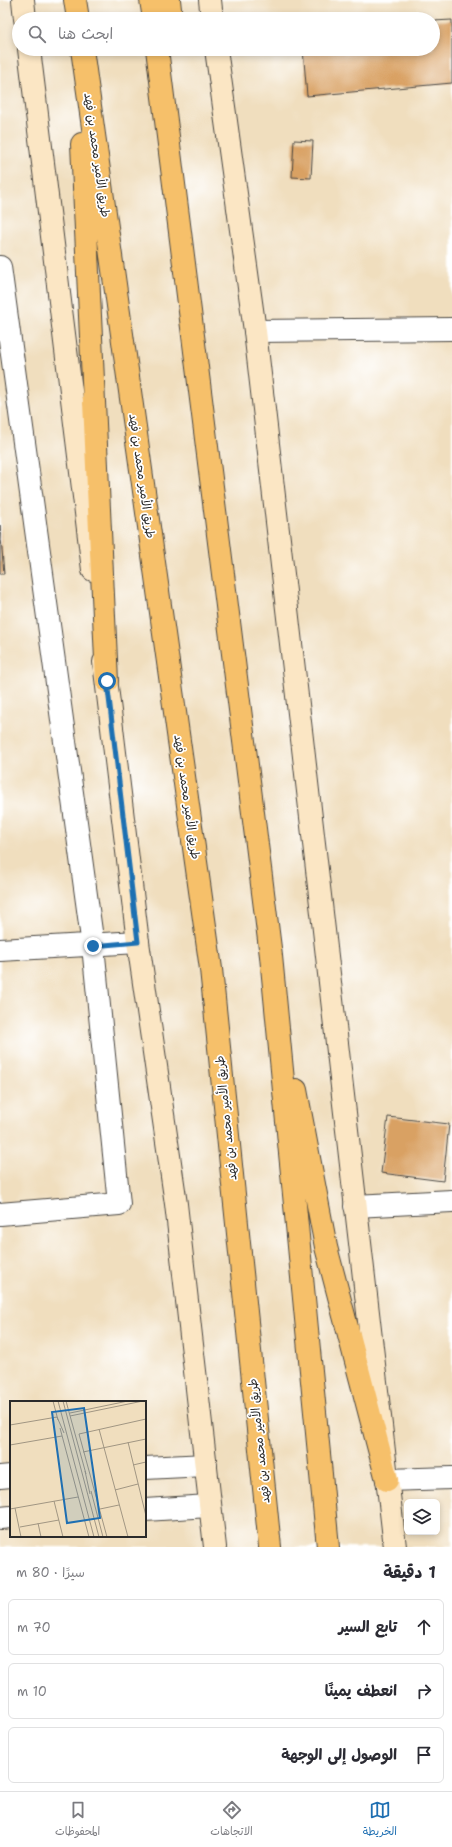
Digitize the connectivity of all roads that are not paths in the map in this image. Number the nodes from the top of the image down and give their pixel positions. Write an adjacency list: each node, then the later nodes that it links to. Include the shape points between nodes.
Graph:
1 (23, 0): 5 (main road)
2 (151, 0): 6 (highway)
3 (169, 0): 7 (highway)
4 (210, 0): 8 (main road)
5 (25, 12)
6 (153, 12)
7 (170, 12)
8 (211, 12)
9 (30, 56): 19 (main road)
10 (78, 56): 19 (highway)
11 (83, 56): 38 (highway, طريق الأمير محمد بن فهد, via 211,969)
12 (158, 56): 16 (highway)
13 (172, 56): 16 (highway)
14 (217, 56): 18 (main road)
15 (0, 267): 21 (street)
16 (189, 299): 23 (highway)
17 (452, 329): 18 (street)
18 (255, 331): 25 (main road)
19 (107, 681): 20 (main road)
20 (138, 942): 21 (street); 27 (main road, via 176,1204)
21 (93, 946): 22 (street); 26 (street, via 119,1204)
22 (0, 950)
23 (271, 956): 32 (highway, via 326,1247); 39 (highway)
24 (452, 1201): 25 (street)
25 (355, 1206): 32 (main road)
26 (0, 1214)
27 (206, 1464): 28 (street); 33 (main road)
28 (146, 1468)
29 (10, 1476): 30 (street)
30 (0, 1477)
31 (452, 1478): 32 (street)
32 (387, 1480): 40 (main road)
33 (209, 1506): 34 (street); 37 (main road)
34 (146, 1510)
35 (10, 1517): 36 (street)
36 (0, 1518)
37 (215, 1547)
38 (270, 1547)
39 (328, 1547)
40 (395, 1547)

